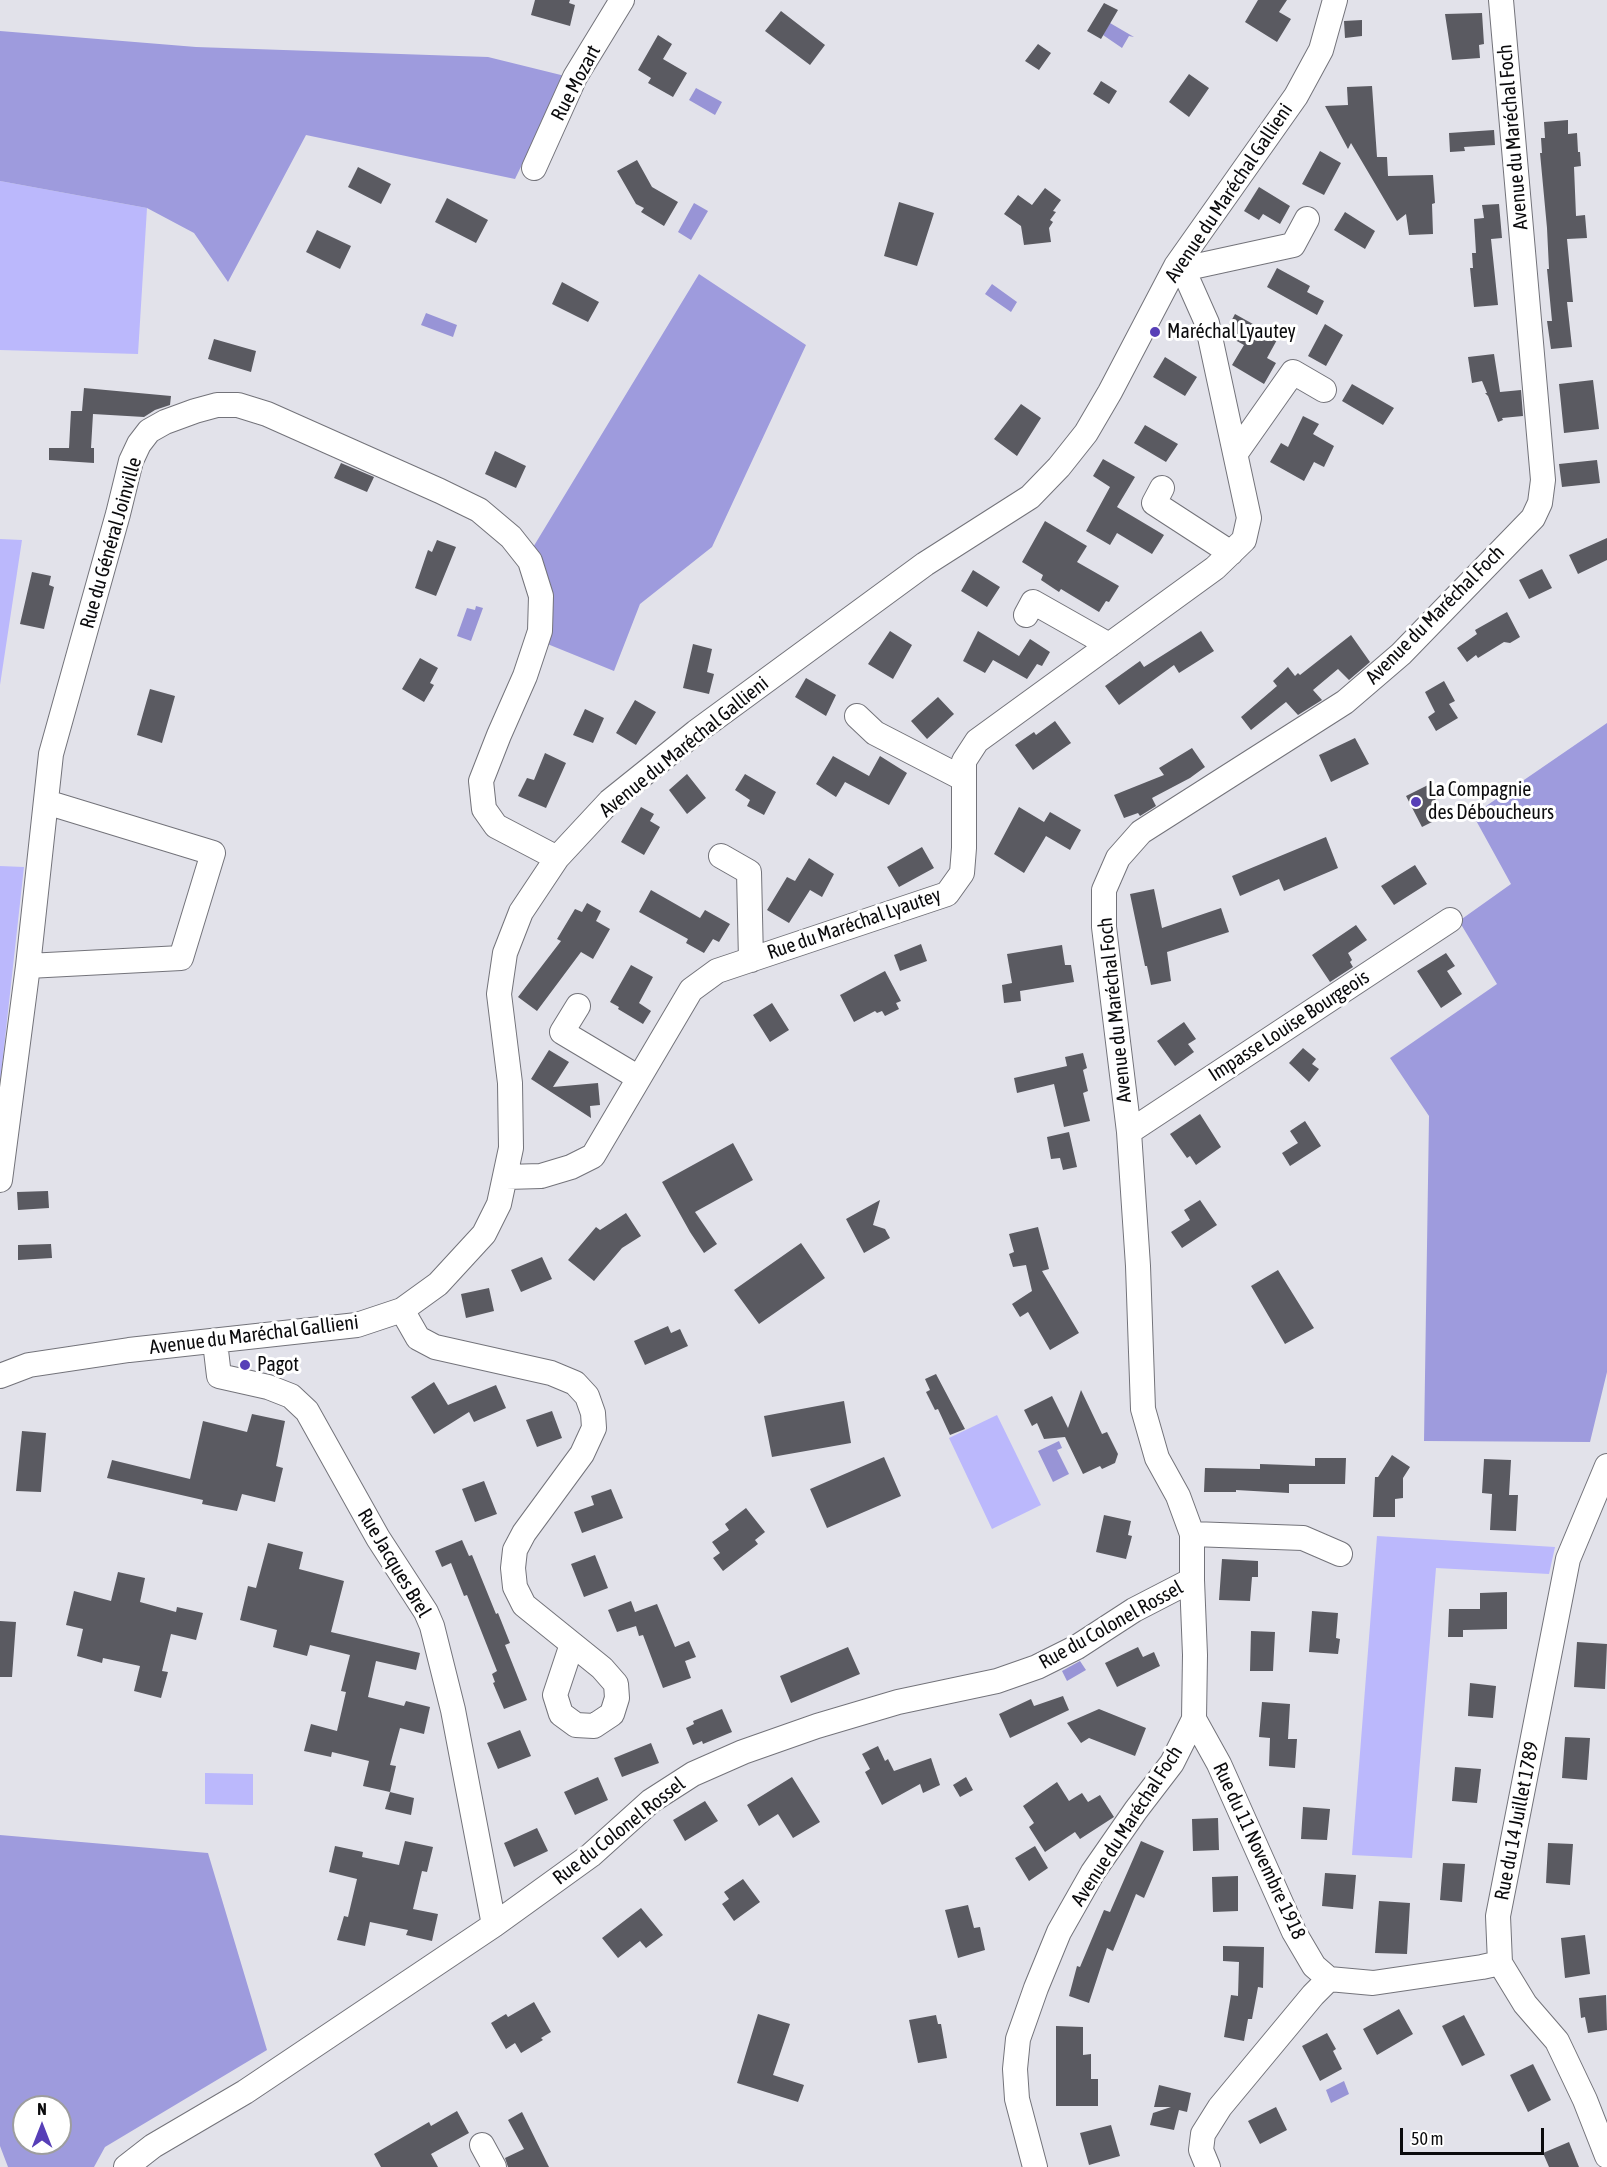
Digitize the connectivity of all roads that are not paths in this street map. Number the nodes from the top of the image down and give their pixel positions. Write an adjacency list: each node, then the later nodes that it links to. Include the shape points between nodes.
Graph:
1 (622, 0): 4 (street, Rue Mozart, via 575,77)
2 (1335, 0): 6 (street, Avenue du Maréchal Gallieni, via 1321,50 1296,96)
3 (1501, 0): 23 (street, Avenue du Maréchal Foch, via 1543,480 1540,503 1533,518 1401,654 1344,702 1141,832 1118,858 1104,890 1104,927)
4 (534, 168)
5 (1307, 219): 6 (street, via 1293,245)
6 (1179, 267): 8 (street, Rue du Maréchal Lyautey, via 1207,323); 17 (street, Avenue du Maréchal Gallieni, via 1086,433 1030,497 925,564 696,732 610,801)
7 (1324, 390): 8 (street, via 1293,372)
8 (1236, 453): 10 (street, Rue du Maréchal Lyautey, via 1250,518 1245,540)
9 (1162, 488): 10 (street, via 1155,503)
10 (1231, 553): 12 (street, Rue du Maréchal Lyautey)
11 (1026, 615): 12 (street, via 1033,602)
12 (1108, 645): 14 (street, Rue du Maréchal Lyautey, via 976,741 964,761)
13 (857, 716): 14 (street, via 875,733)
14 (964, 779): 19 (street, Rue du Maréchal Lyautey, via 962,873 947,894)
15 (46, 802): 17 (street, Rue du Général Joinville, via 51,754 135,452 149,431 165,422 217,405 238,405 267,414 479,510 511,537 530,561 541,596 540,631 481,781 484,809 496,826); 20 (street, Rue du Général Joinville); 20 (street, via 213,853 181,958)
16 (722, 856): 19 (street, Rue du Maréchal Lyautey, via 748,872)
17 (557, 858): 24 (street, Avenue du Maréchal Gallieni, via 521,912 505,953 499,994 510,1083 511,1148)
18 (1450, 920): 23 (street, Impasse Louise Bourgeois)
19 (751, 960): 22 (street, Rue du Maréchal Lyautey, via 717,971 691,990)
20 (28, 966): 25 (street, Rue du Général Joinville)
21 (578, 1006): 22 (street, via 562,1032)
22 (639, 1078): 24 (street, Rue du Maréchal Lyautey, via 593,1156 541,1176)
23 (1129, 1132): 30 (street, Avenue du Maréchal Foch, via 1143,1409 1157,1458 1178,1496)
24 (506, 1177): 26 (street, Avenue du Maréchal Gallieni, via 499,1204 483,1234 438,1284)
25 (0, 1180)
26 (402, 1310): 27 (street, Avenue du Maréchal Gallieni, via 357,1325); 33 (street, via 418,1338 435,1347 551,1373 575,1383 587,1396 594,1428 582,1454 524,1533 515,1550 513,1569 515,1587 524,1605)
27 (215, 1342): 28 (street, Avenue du Maréchal Gallieni, via 29,1365); 35 (street, Rue Jacques Brel, via 219,1376 291,1396 307,1411 378,1538 426,1612 446,1677)
28 (0, 1376)
29 (1607, 1466): 36 (street, Rue du 14 Juillet 1789, via 1568,1560 1498,1916)
30 (1192, 1534): 31 (street, via 1303,1538); 32 (street, Avenue du Maréchal Foch)
31 (1340, 1554)
32 (1192, 1580): 34 (street, Avenue du Maréchal Foch); 35 (street, Rue du Colonel Rossel, via 1037,1667 997,1681 898,1702 817,1726 693,1774 651,1801 591,1855)
33 (572, 1644)
34 (1194, 1719): 37 (street, Rue du 11 Novembre 1918, via 1220,1764 1294,1932 1314,1966); 42 (street, Avenue du Maréchal Foch, via 1172,1763 1093,1872 1059,1932 1025,2018 1015,2069 1017,2099)
35 (494, 1925): 40 (street, Rue du Colonel Rossel)
36 (1500, 1962): 37 (street, via 1373,1983); 39 (street, Rue du 14 Juillet 1789, via 1525,2004 1557,2041 1586,2100)
37 (1329, 1978): 43 (street, via 1220,2108 1203,2134 1201,2150)
38 (482, 2145): 41 (street)
39 (1607, 2157)
40 (126, 2167)
41 (494, 2167)
42 (1035, 2167)
43 (1208, 2167)

